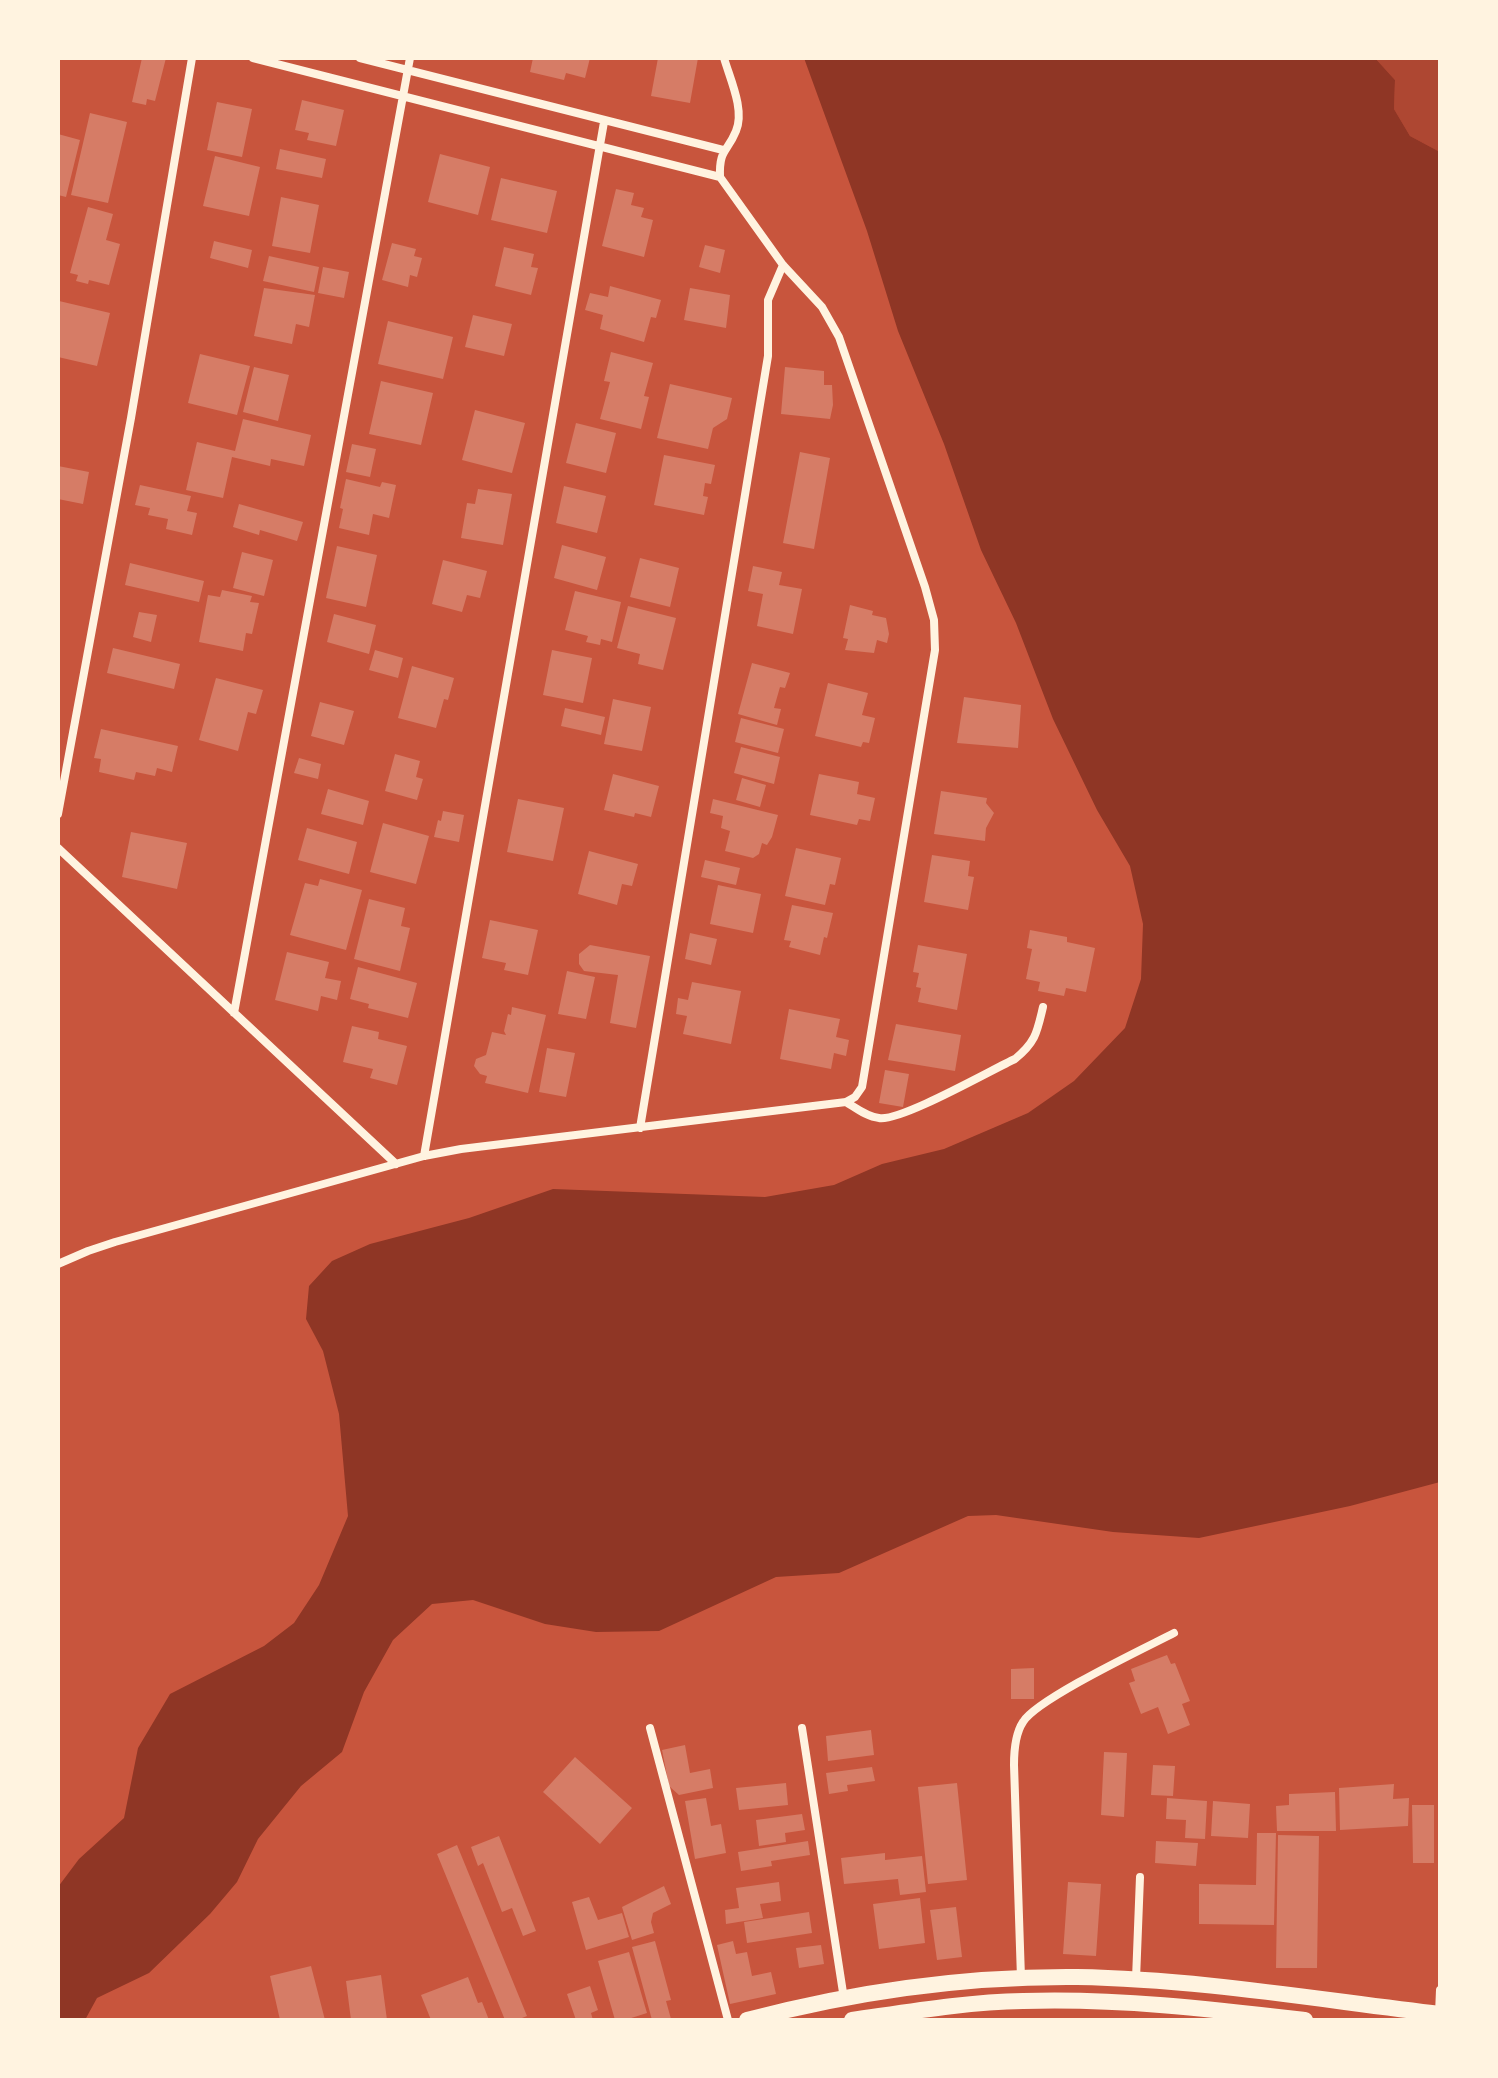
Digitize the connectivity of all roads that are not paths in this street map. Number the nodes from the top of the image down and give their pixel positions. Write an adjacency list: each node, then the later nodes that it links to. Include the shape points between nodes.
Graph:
1 (192, 58): 13 (street)
2 (253, 58): 7 (street)
3 (360, 58): 6 (street)
4 (410, 58): 6 (street)
5 (724, 58): 10 (street, via 739,120)
6 (407, 70): 7 (street); 8 (street)
7 (402, 96): 9 (street); 16 (street)
8 (604, 122): 9 (street); 10 (street)
9 (599, 147): 11 (street); 19 (street)
10 (723, 150): 11 (street)
11 (720, 177): 12 (street)
12 (783, 265): 17 (street, via 822,307 839,337 934,620 935,650 865,1076 855,1097); 18 (street, via 767,309 768,356)
13 (58, 814)
14 (58, 848): 16 (street)
15 (1043, 1007): 17 (street, via 1036,1037 1015,1059 908,1111 878,1118)
16 (234, 1013): 20 (street)
17 (846, 1102): 18 (street)
18 (640, 1128): 19 (street)
19 (424, 1156): 20 (street)
20 (396, 1164): 21 (street, via 115,1242)
21 (58, 1264)
22 (1174, 1633): 26 (street, via 1045,1702 1023,1721 1014,1765)
23 (650, 1728): 31 (street)
24 (802, 1728): 29 (street)
25 (1140, 1877): 27 (street)
26 (1021, 1978): 27 (main road); 29 (main road)
27 (1136, 1980): 30 (main road)
28 (1440, 1990): 30 (street)
29 (844, 1999): 32 (main road)
30 (1440, 2014)
31 (728, 2020)
32 (747, 2020)
33 (852, 2020): 34 (main road, via 1001,2002 1076,2000)
34 (1305, 2020)

